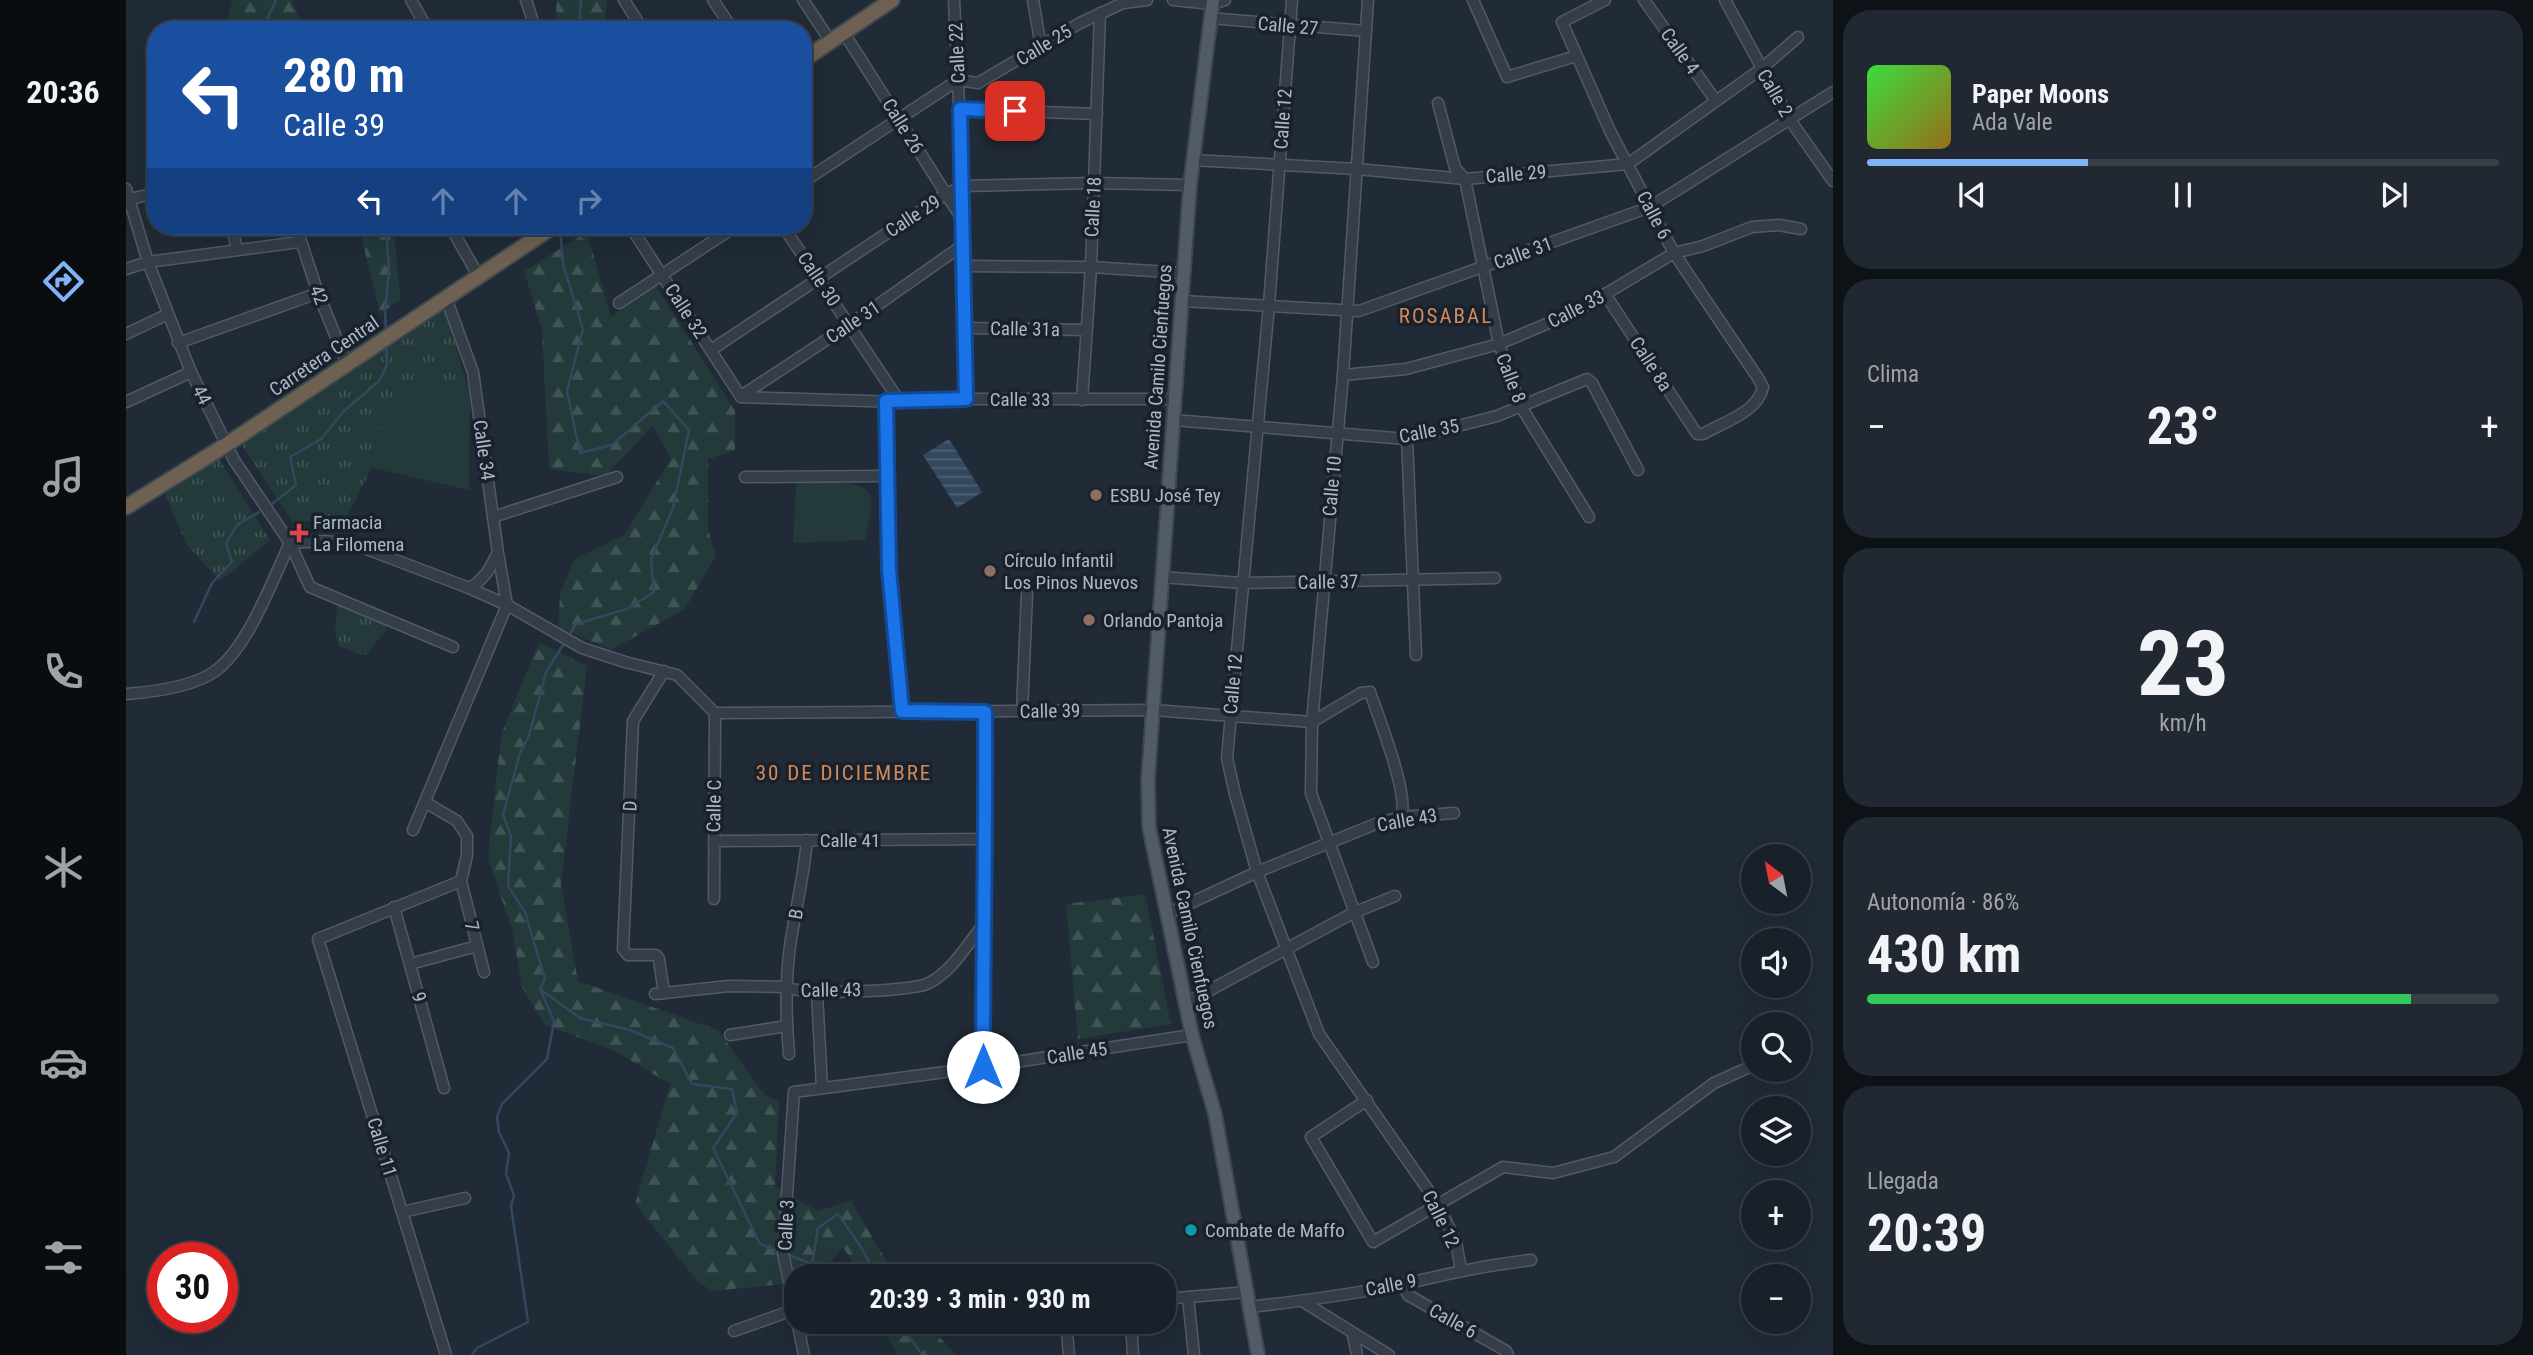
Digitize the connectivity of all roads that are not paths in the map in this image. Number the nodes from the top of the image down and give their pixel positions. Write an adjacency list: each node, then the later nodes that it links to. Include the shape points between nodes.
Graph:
1 (411, 0): 21 (street)
2 (526, 0): 22 (street)
3 (624, 0): 23 (street)
4 (713, 0): 24 (street)
5 (803, 0): 29 (street)
6 (892, 0): 27 (highway)
7 (954, 0): 34 (street, Calle 22)
8 (1033, 0): 30 (street)
9 (1147, 0): 17 (street, Calle 25)
10 (1172, 0): 18 (street)
11 (1292, 0): 25 (street, Calle 12)
12 (1368, 0): 26 (street, Calle 10)
13 (1473, 0): 32 (street, via 1507,77)
14 (1605, 0): 32 (street, Calle 6, via 1562,22)
15 (1644, 0): 36 (street, Calle 4)
16 (1725, 0): 33 (street, Calle 2)
17 (1123, 1): 19 (street, Calle 25)
18 (1217, 1): 20 (main road, Avenida Camilo Cienfuegos)
19 (1100, 13): 30 (street, Calle 25); 39 (street, Calle 18)
20 (1210, 18): 25 (street, Calle 27); 42 (main road, Avenida Camilo Cienfuegos)
21 (423, 21)
22 (533, 21)
23 (637, 21)
24 (727, 21)
25 (1290, 26): 26 (street, Calle 27); 44 (street, Calle 12)
26 (1366, 31): 45 (street, Calle 10)
27 (844, 33): 29 (highway); 40 (street, Calle 26)
28 (1798, 37): 33 (street, Calle 29)
29 (831, 42): 31 (highway)
30 (1041, 47): 34 (street, Calle 25, via 978,83)
31 (812, 54)
32 (1576, 56): 43 (street, Calle 6)
33 (1761, 69): 36 (street, Calle 29); 41 (street, Calle 2)
34 (958, 80): 38 (street, Calle 22); 40 (street, Calle 25)
35 (1833, 92): 41 (street, Calle 31)
36 (1716, 102): 43 (street, Calle 29)
37 (1438, 103): 47 (street, Calle 8, via 1455,168)
38 (960, 109): 39 (street); 51 (street, Calle 22)
39 (1097, 114): 49 (street, Calle 18)
40 (898, 119): 46 (street, Calle 25); 53 (street, Calle 26)
41 (1790, 120): 48 (street, Calle 2); 55 (street, Calle 31)
42 (1192, 160): 44 (street, Calle 29); 50 (main road, Avenida Camilo Cienfuegos)
43 (1628, 164): 47 (street, Calle 29); 55 (street, Calle 6)
44 (1279, 166): 45 (street, Calle 29); 83 (street, Calle 12)
45 (1357, 169): 47 (street, Calle 29); 84 (street, Calle 10)
46 (812, 176)
47 (1465, 179): 72 (street, Calle 8)
48 (1833, 181)
49 (1094, 183): 50 (street, Calle 29); 51 (street, Calle 29); 71 (street, Calle 18)
50 (1190, 185): 74 (main road, Avenida Camilo Cienfuegos)
51 (963, 186): 53 (street, Calle 29); 56 (street, Calle 22)
52 (147, 194): 54 (street)
53 (946, 194): 56 (street, Calle 26); 77 (street, Calle 29)
54 (127, 196): 69 (street, 44)
55 (1650, 207): 68 (street, Calle 6); 72 (street, Calle 31)
56 (962, 219): 66 (street, Calle 22)
57 (1801, 229): 68 (street, Calle 33, via 1752,227)
58 (234, 235): 67 (street)
59 (298, 235): 65 (street, 42)
60 (455, 235): 76 (street)
61 (539, 235): 76 (highway, Carretera Central)
62 (636, 235): 75 (street, Calle 32)
63 (722, 235): 75 (street)
64 (789, 235): 77 (street, Calle 30)
65 (299, 242): 67 (street); 78 (street, 42)
66 (963, 245): 70 (street, Calle 22); 86 (street, Calle 31)
67 (237, 250): 69 (street)
68 (1674, 253): 79 (street, Calle 33); 106 (street, Calle 6, via 1763,387 1752,407)
69 (148, 262): 73 (street); 85 (street, 44)
70 (964, 266): 71 (street); 87 (street, Calle 22)
71 (1091, 267): 74 (street); 88 (street, Calle 18)
72 (1483, 268): 84 (street, Calle 31, via 1359,311); 91 (street, Calle 8)
73 (126, 269)
74 (1184, 273): 81 (main road, Avenida Camilo Cienfuegos)
75 (661, 274): 82 (street); 92 (street, Calle 32)
76 (479, 277): 80 (highway, Carretera Central)
77 (818, 278): 86 (street, Calle 30); 92 (street, Calle 29)
78 (318, 293): 90 (street); 93 (street, 42)
79 (1605, 294): 91 (street, Calle 33, via 1577,312); 106 (street, Calle 8a)
80 (446, 299): 93 (highway, Carretera Central); 115 (street, Calle 34, via 473,372)
81 (1182, 301): 83 (street, Calle 31); 98 (main road, Avenida Camilo Cienfuegos)
82 (619, 303)
83 (1269, 305): 84 (street, Calle 31); 105 (street, Calle 12)
84 (1347, 309): 95 (street, Calle 10)
85 (168, 314): 89 (street); 90 (street, 44)
86 (849, 325): 96 (street, Calle 31); 102 (street, Calle 30)
87 (964, 328): 88 (street, Calle 31a); 97 (street, Calle 22)
88 (1085, 330): 99 (street, Calle 18)
89 (126, 334)
90 (178, 343): 94 (street, 44)
91 (1499, 344): 95 (street, Calle 33, via 1406,369); 103 (street, Calle 8)
92 (711, 350): 96 (street, Calle 32)
93 (347, 364): 109 (highway, Carretera Central)
94 (191, 372): 101 (street); 109 (street, 44)
95 (1343, 375): 107 (street, Calle 10)
96 (741, 397): 100 (street, Calle 33)
97 (966, 399): 99 (street, Calle 33); 102 (street, Calle 33)
98 (1174, 399): 99 (street, Calle 33); 104 (main road, Avenida Camilo Cienfuegos)
99 (1082, 400)
100 (886, 401): 102 (street, Calle 33); 111 (street)
101 (126, 402)
102 (900, 402)
103 (1520, 405): 108 (street, Calle 35, via 1497,416); 110 (street, Calle 35, via 1587,379); 116 (street, Calle 8)
104 (1173, 420): 105 (street, Calle 35); 119 (main road, Avenida Camilo Cienfuegos)
105 (1257, 428): 107 (street, Calle 35); 122 (street, Calle 12)
106 (1697, 434)
107 (1336, 435): 108 (street, Calle 35); 123 (street, Calle 10)
108 (1407, 439): 121 (street)
109 (226, 445): 114 (highway, Carretera Central); 117 (street, 44)
110 (1638, 470)
111 (887, 476): 113 (street); 132 (street, via 889,570)
112 (617, 477): 115 (street)
113 (745, 477)
114 (126, 507)
115 (493, 517): 118 (street, Calle 34)
116 (1589, 517)
117 (290, 544): 124 (street, via 325,541 356,545); 127 (street, 44, via 310,587); 130 (street, via 237,650 213,673 150,692)
118 (498, 553): 124 (street, via 480,582); 126 (street, Calle 34)
119 (1162, 577): 122 (street, Calle 37); 131 (main road, Avenida Camilo Cienfuegos)
120 (1495, 578): 121 (street, Calle 37)
121 (1413, 580): 123 (street, Calle 37); 128 (street)
122 (1242, 583): 123 (street, Calle 37); 136 (street, Calle 12)
123 (1323, 583): 137 (street, Calle 10)
124 (469, 588): 126 (street)
125 (1027, 594): 133 (street)
126 (507, 605): 129 (street, via 582,648); 138 (street)
127 (453, 647)
128 (1416, 655)
129 (664, 671): 135 (street, via 677,674); 161 (street, D, via 633,721 623,949 628,955 656,955)
130 (126, 694)
131 (1153, 710): 133 (street, Calle 39); 136 (street, Calle 39); 152 (main road, Avenida Camilo Cienfuegos, via 1149,827)
132 (902, 711): 134 (street, Calle 39); 135 (street, Calle 39)
133 (1022, 711): 134 (street, Calle 39)
134 (985, 712): 142 (street)
135 (715, 713): 144 (street, Calle C)
136 (1230, 717): 137 (street, Calle 39); 146 (street, Calle 12, via 1227,758)
137 (1311, 722): 140 (street, via 1360,693 1370,692 1399,784); 145 (street, Calle 10, via 1311,793)
138 (425, 802): 141 (street); 147 (street, via 457,821 467,836)
139 (1454, 813): 140 (street, Calle 43)
140 (1401, 817): 145 (street, Calle 43)
141 (413, 830)
142 (986, 839): 143 (street, Calle 41); 153 (street)
143 (807, 840): 144 (street, Calle 41); 159 (street, B)
144 (713, 841): 149 (street, Calle C)
145 (1329, 844): 146 (street, Calle 43); 151 (street, Calle 10)
146 (1257, 872): 152 (street, Calle 43); 155 (street, Calle 12)
147 (461, 881): 150 (street); 154 (street, 7)
148 (1395, 896): 151 (street)
149 (714, 899)
150 (394, 907): 157 (street, 9); 175 (street, Calle 11, via 318,939)
151 (1353, 913): 155 (street); 156 (street, Calle 10)
152 (1167, 914): 162 (main road, Avenida Camilo Cienfuegos)
153 (983, 925): 160 (street, Calle 43, via 947,972 925,985); 167 (street)
154 (477, 946): 157 (street); 158 (street, 7)
155 (1286, 947): 162 (street); 172 (street, Calle 12, via 1319,1034)
156 (1373, 962)
157 (410, 964): 169 (street, 9)
158 (484, 972)
159 (787, 987): 160 (street, Calle 43); 161 (street, Calle 43, via 729,986); 163 (street, B)
160 (817, 993): 170 (street)
161 (660, 994)
162 (1186, 1003): 165 (main road, Avenida Camilo Cienfuegos)
163 (788, 1026): 164 (street); 166 (street, B)
164 (730, 1035)
165 (1192, 1035): 167 (street, Calle 45); 180 (main road, Avenida Camilo Cienfuegos, via 1215,1115)
166 (789, 1054)
167 (983, 1067): 170 (street, Calle 45)
168 (1741, 1071): 174 (street, via 1714,1083 1614,1157 1553,1173 1503,1167)
169 (444, 1088)
170 (822, 1088): 171 (street, Calle 45)
171 (794, 1092): 177 (street, Calle 3)
172 (1367, 1100): 174 (street, Calle 12); 174 (street, via 1311,1137 1373,1242)
173 (465, 1198): 175 (street)
174 (1438, 1204): 178 (street, Calle 12, via 1456,1242)
175 (402, 1212): 191 (street, Calle 11)
176 (1531, 1260): 178 (street, Calle 9)
177 (785, 1264)
178 (1461, 1270): 179 (street, Calle 9)
179 (1402, 1284): 183 (street, Calle 9); 199 (street, Calle 6, via 1408,1295)
180 (1248, 1292): 181 (street); 184 (main road, Avenida Camilo Cienfuegos)
181 (1188, 1297): 182 (street); 195 (street)
182 (1176, 1298)
183 (1302, 1301): 184 (street, Calle 9); 190 (street)
184 (1250, 1307): 196 (main road, Avenida Camilo Cienfuegos)
185 (784, 1313): 186 (street)
186 (734, 1331)
187 (798, 1334): 192 (street, Calle 3)
188 (1067, 1334): 193 (street)
189 (1131, 1334): 194 (street)
190 (1353, 1335): 197 (street); 198 (street)
191 (446, 1355)
192 (803, 1355)
193 (1069, 1355)
194 (1133, 1355)
195 (1194, 1355)
196 (1258, 1355)
197 (1357, 1355)
198 (1389, 1355)
199 (1508, 1355)

